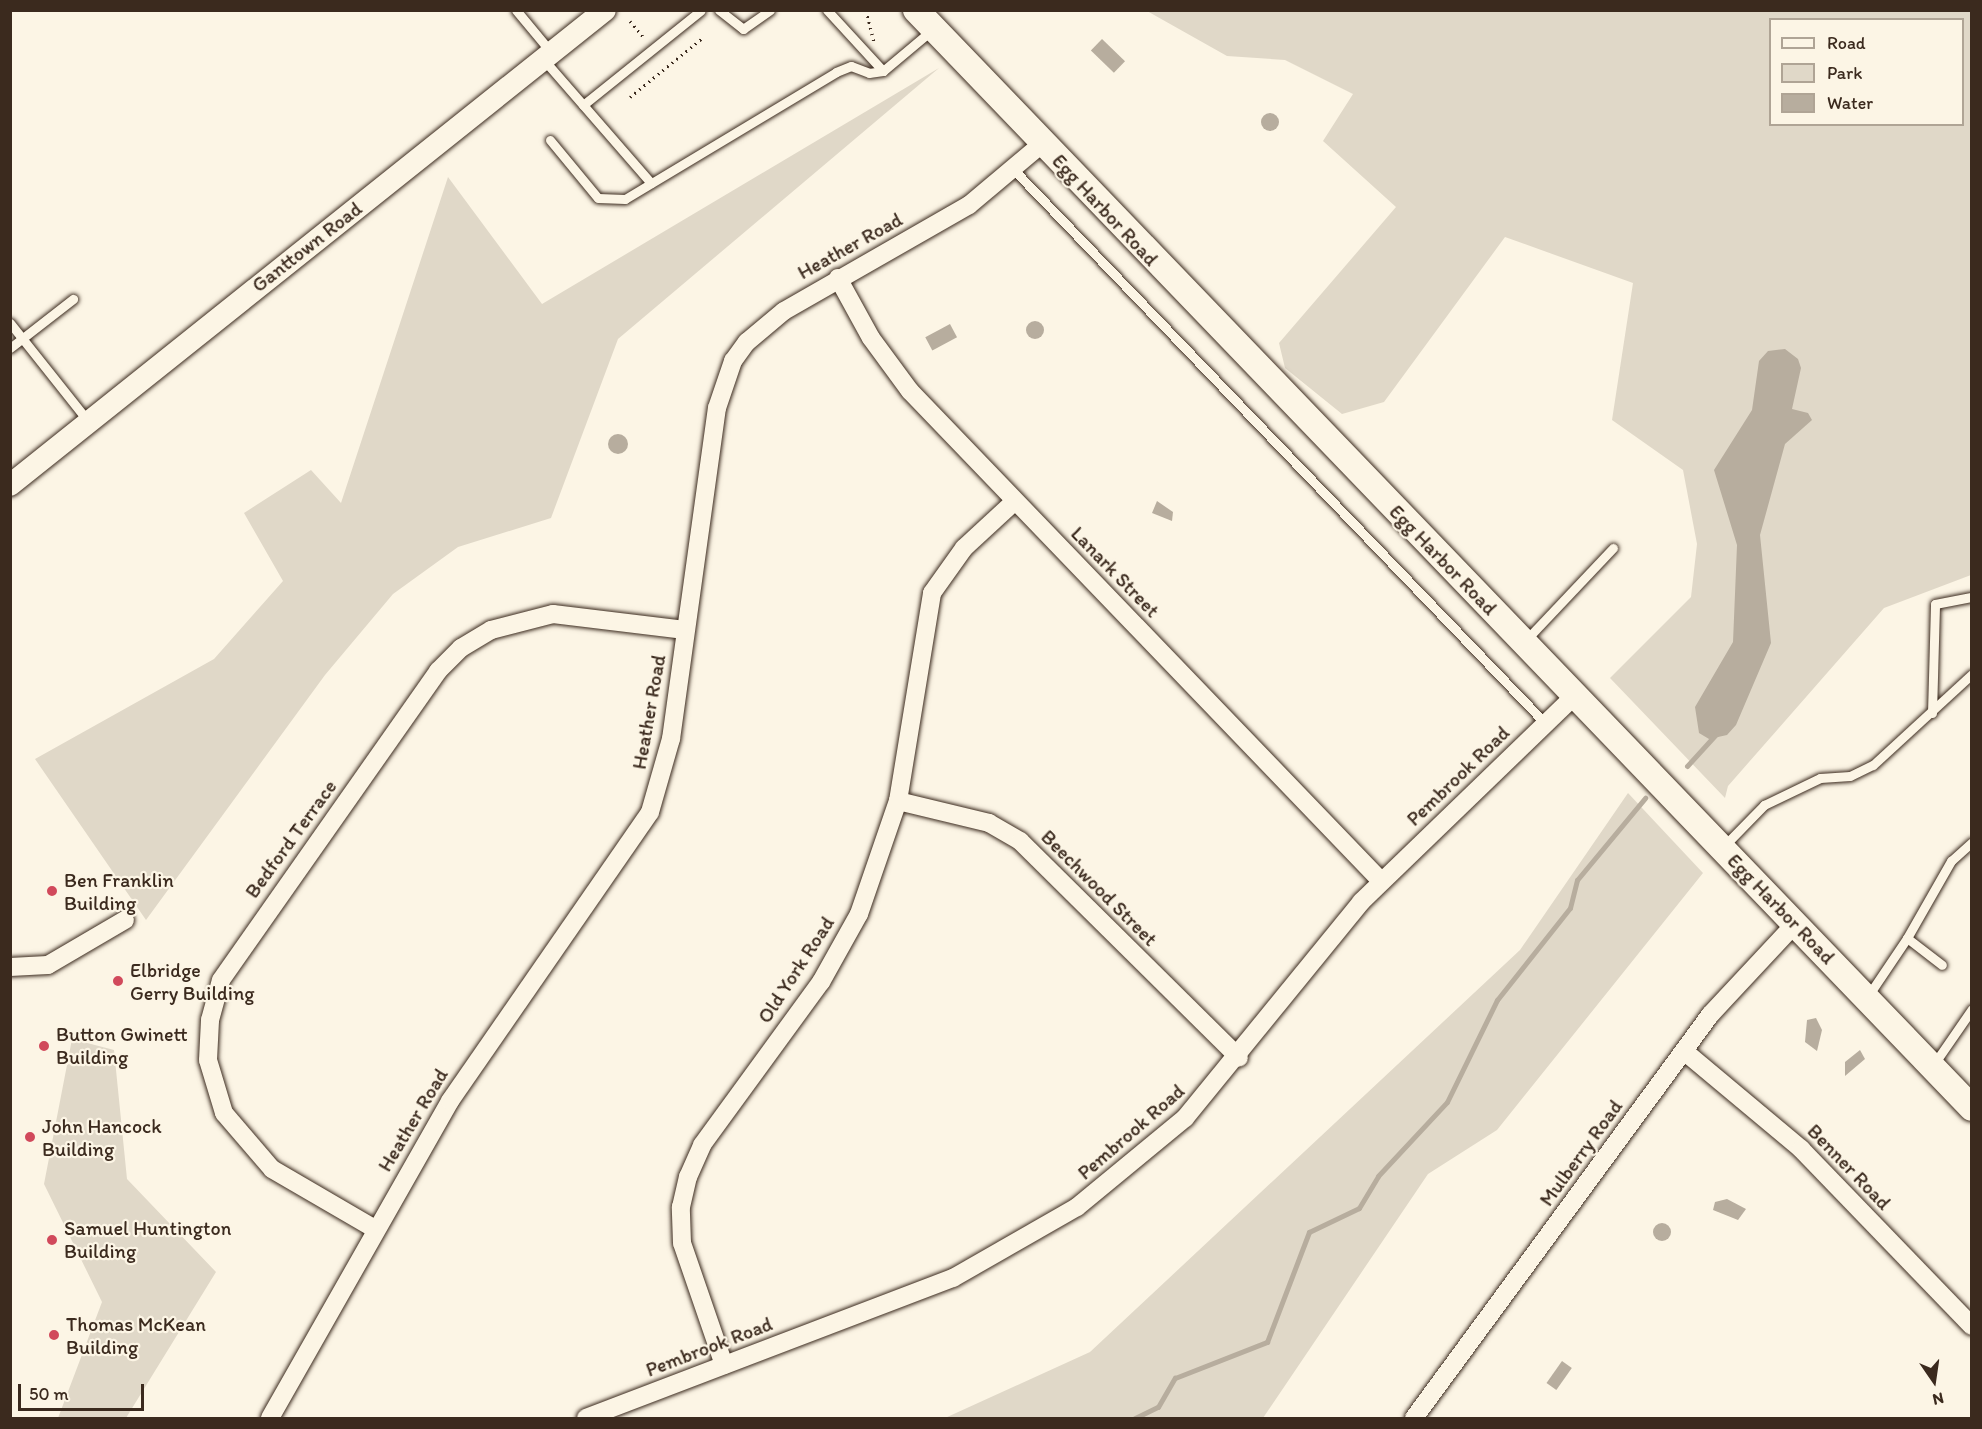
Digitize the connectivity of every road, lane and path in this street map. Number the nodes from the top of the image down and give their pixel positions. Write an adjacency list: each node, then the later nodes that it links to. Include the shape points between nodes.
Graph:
1 (516, 10): 12 (lane)
2 (605, 10): 12 (street, Ganttown Road)
3 (701, 10): 15 (lane)
4 (719, 10): 5 (lane, via 743,29)
5 (771, 10)
6 (827, 10): 13 (lane)
7 (916, 10): 9 (main road, Egg Harbor Road)
8 (630, 21): 10 (path)
9 (933, 29): 13 (lane); 17 (main road, Egg Harbor Road)
10 (645, 39)
11 (701, 39): 14 (path)
12 (547, 56): 15 (lane); 25 (street, Ganttown Road)
13 (883, 71): 19 (lane, via 869,73 851,66 836,72)
14 (630, 98)
15 (583, 105): 19 (lane)
16 (550, 140): 19 (lane, via 598,198 625,199)
17 (1043, 143): 18 (street, Heather Road); 31 (main road, Egg Harbor Road, via 1178,289)
18 (1013, 169): 20 (street, Heather Road, via 969,205); 35 (lane)
19 (651, 183)
20 (838, 278): 27 (street, Lanark Street, via 896,375); 30 (street, Heather Road, via 747,342 723,383)
21 (73, 299): 23 (lane)
22 (10, 323): 23 (lane)
23 (22, 339): 24 (lane); 25 (lane)
24 (10, 348)
25 (90, 423): 26 (street, Ganttown Road)
26 (10, 485)
27 (1015, 501): 36 (street, Old York Road, via 964,548 932,593); 39 (street, Lanark Street)
28 (1613, 548): 31 (lane)
29 (1971, 597): 34 (lane, via 1935,604)
30 (685, 630): 51 (street, Heather Road, via 671,739 650,812 480,1054); 51 (street, Bedford Terrace, via 553,614 491,630 461,648 438,671 221,980 210,1020 208,1060 224,1113 272,1169)
31 (1524, 643): 33 (main road, Egg Harbor Road)
32 (1971, 674): 34 (lane)
33 (1575, 695): 35 (street, Pembrook Road); 38 (main road, Egg Harbor Road)
34 (1932, 713): 38 (lane, via 1873,765 1850,776 1820,778 1764,805)
35 (1545, 723): 39 (street, Pembrook Road)
36 (898, 801): 48 (street, Beechwood Street, via 989,823 1020,841); 53 (street, Old York Road, via 877,870 835,959 707,1137 688,1177 681,1207 682,1243)
37 (1971, 842): 42 (lane, via 1951,861)
38 (1723, 847): 41 (main road, Egg Harbor Road)
39 (1381, 881): 48 (street, Pembrook Road)
40 (125, 920): 44 (street, via 48,965)
41 (1796, 924): 45 (main road, Egg Harbor Road); 47 (street, Mulberry Road)
42 (1907, 938): 43 (lane); 45 (lane)
43 (1942, 965)
44 (10, 967)
45 (1866, 998): 49 (main road, Egg Harbor Road)
46 (1971, 1009): 49 (lane)
47 (1684, 1051): 52 (street, Benner Road, via 1801,1149); 57 (street, Mulberry Road)
48 (1239, 1058): 53 (street, Pembrook Road, via 1160,1141 1077,1207 1016,1247 953,1278)
49 (1932, 1067): 50 (main road, Egg Harbor Road)
50 (1971, 1108)
51 (375, 1229): 54 (street, Heather Road)
52 (1971, 1326)
53 (724, 1365): 56 (street, Pembrook Road)
54 (273, 1414): 55 (street)
55 (292, 1419)
56 (586, 1419)
57 (1414, 1419)

